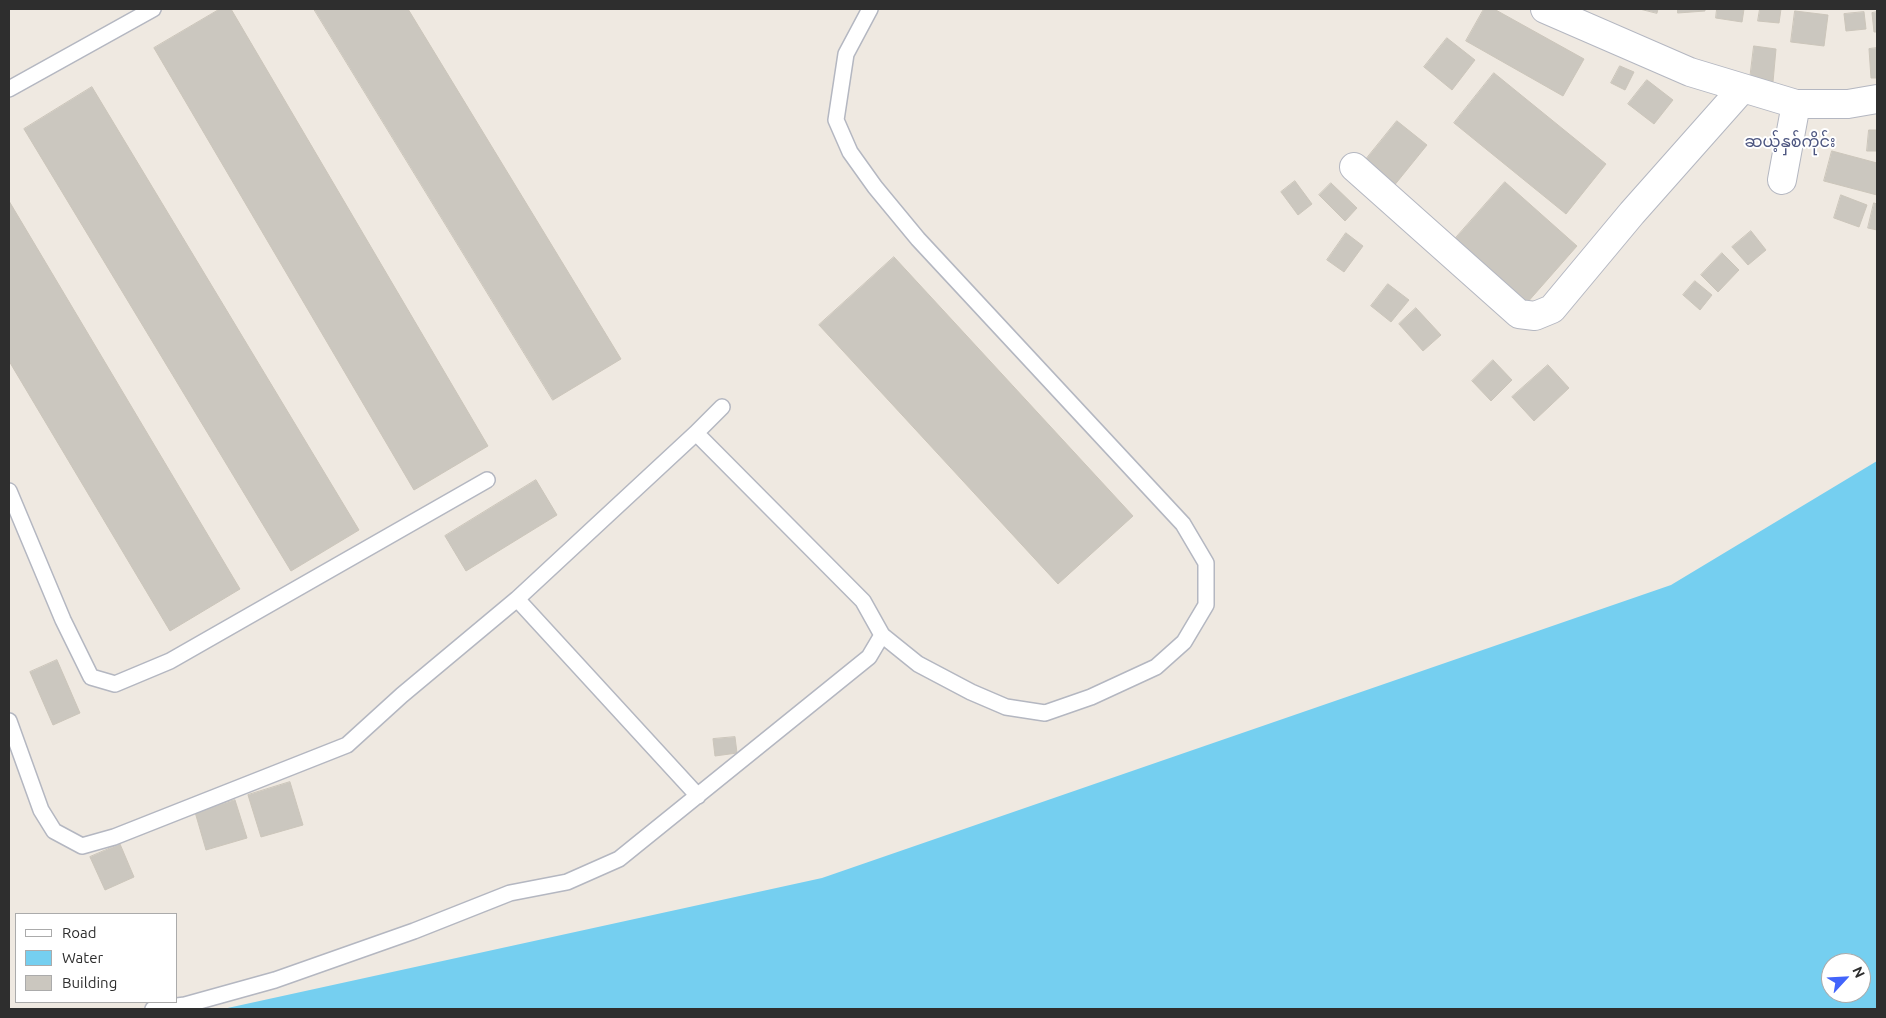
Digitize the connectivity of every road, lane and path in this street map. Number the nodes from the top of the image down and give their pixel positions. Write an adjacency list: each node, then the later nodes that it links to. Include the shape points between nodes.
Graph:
1 (153, 9): 4 (lane)
2 (870, 9): 15 (lane, via 846,54 836,120 850,152 918,239 1184,524 1206,563 1206,605 1184,642 1156,667 1091,697 1045,713 1006,707 971,692 918,664)
3 (1545, 9): 5 (street, via 1690,72)
4 (9, 89)
5 (1742, 89): 7 (street); 8 (street, via 1552,309 1535,316 1519,314)
6 (1877, 99): 7 (street, via 1848,104)
7 (1796, 104): 9 (street)
8 (1354, 167)
9 (1782, 180)
10 (722, 407): 11 (lane)
11 (696, 433): 14 (lane); 15 (lane, via 863,601)
12 (487, 480): 13 (lane, via 170,661 115,684 91,678)
13 (9, 491)
14 (517, 599): 16 (lane, via 347,745 114,837 82,846 54,832 41,810); 17 (lane)
15 (882, 635): 17 (lane, via 869,657)
16 (9, 721)
17 (698, 796): 18 (lane, via 619,859 567,882 510,893 275,980 185,1005)
18 (153, 1009)

